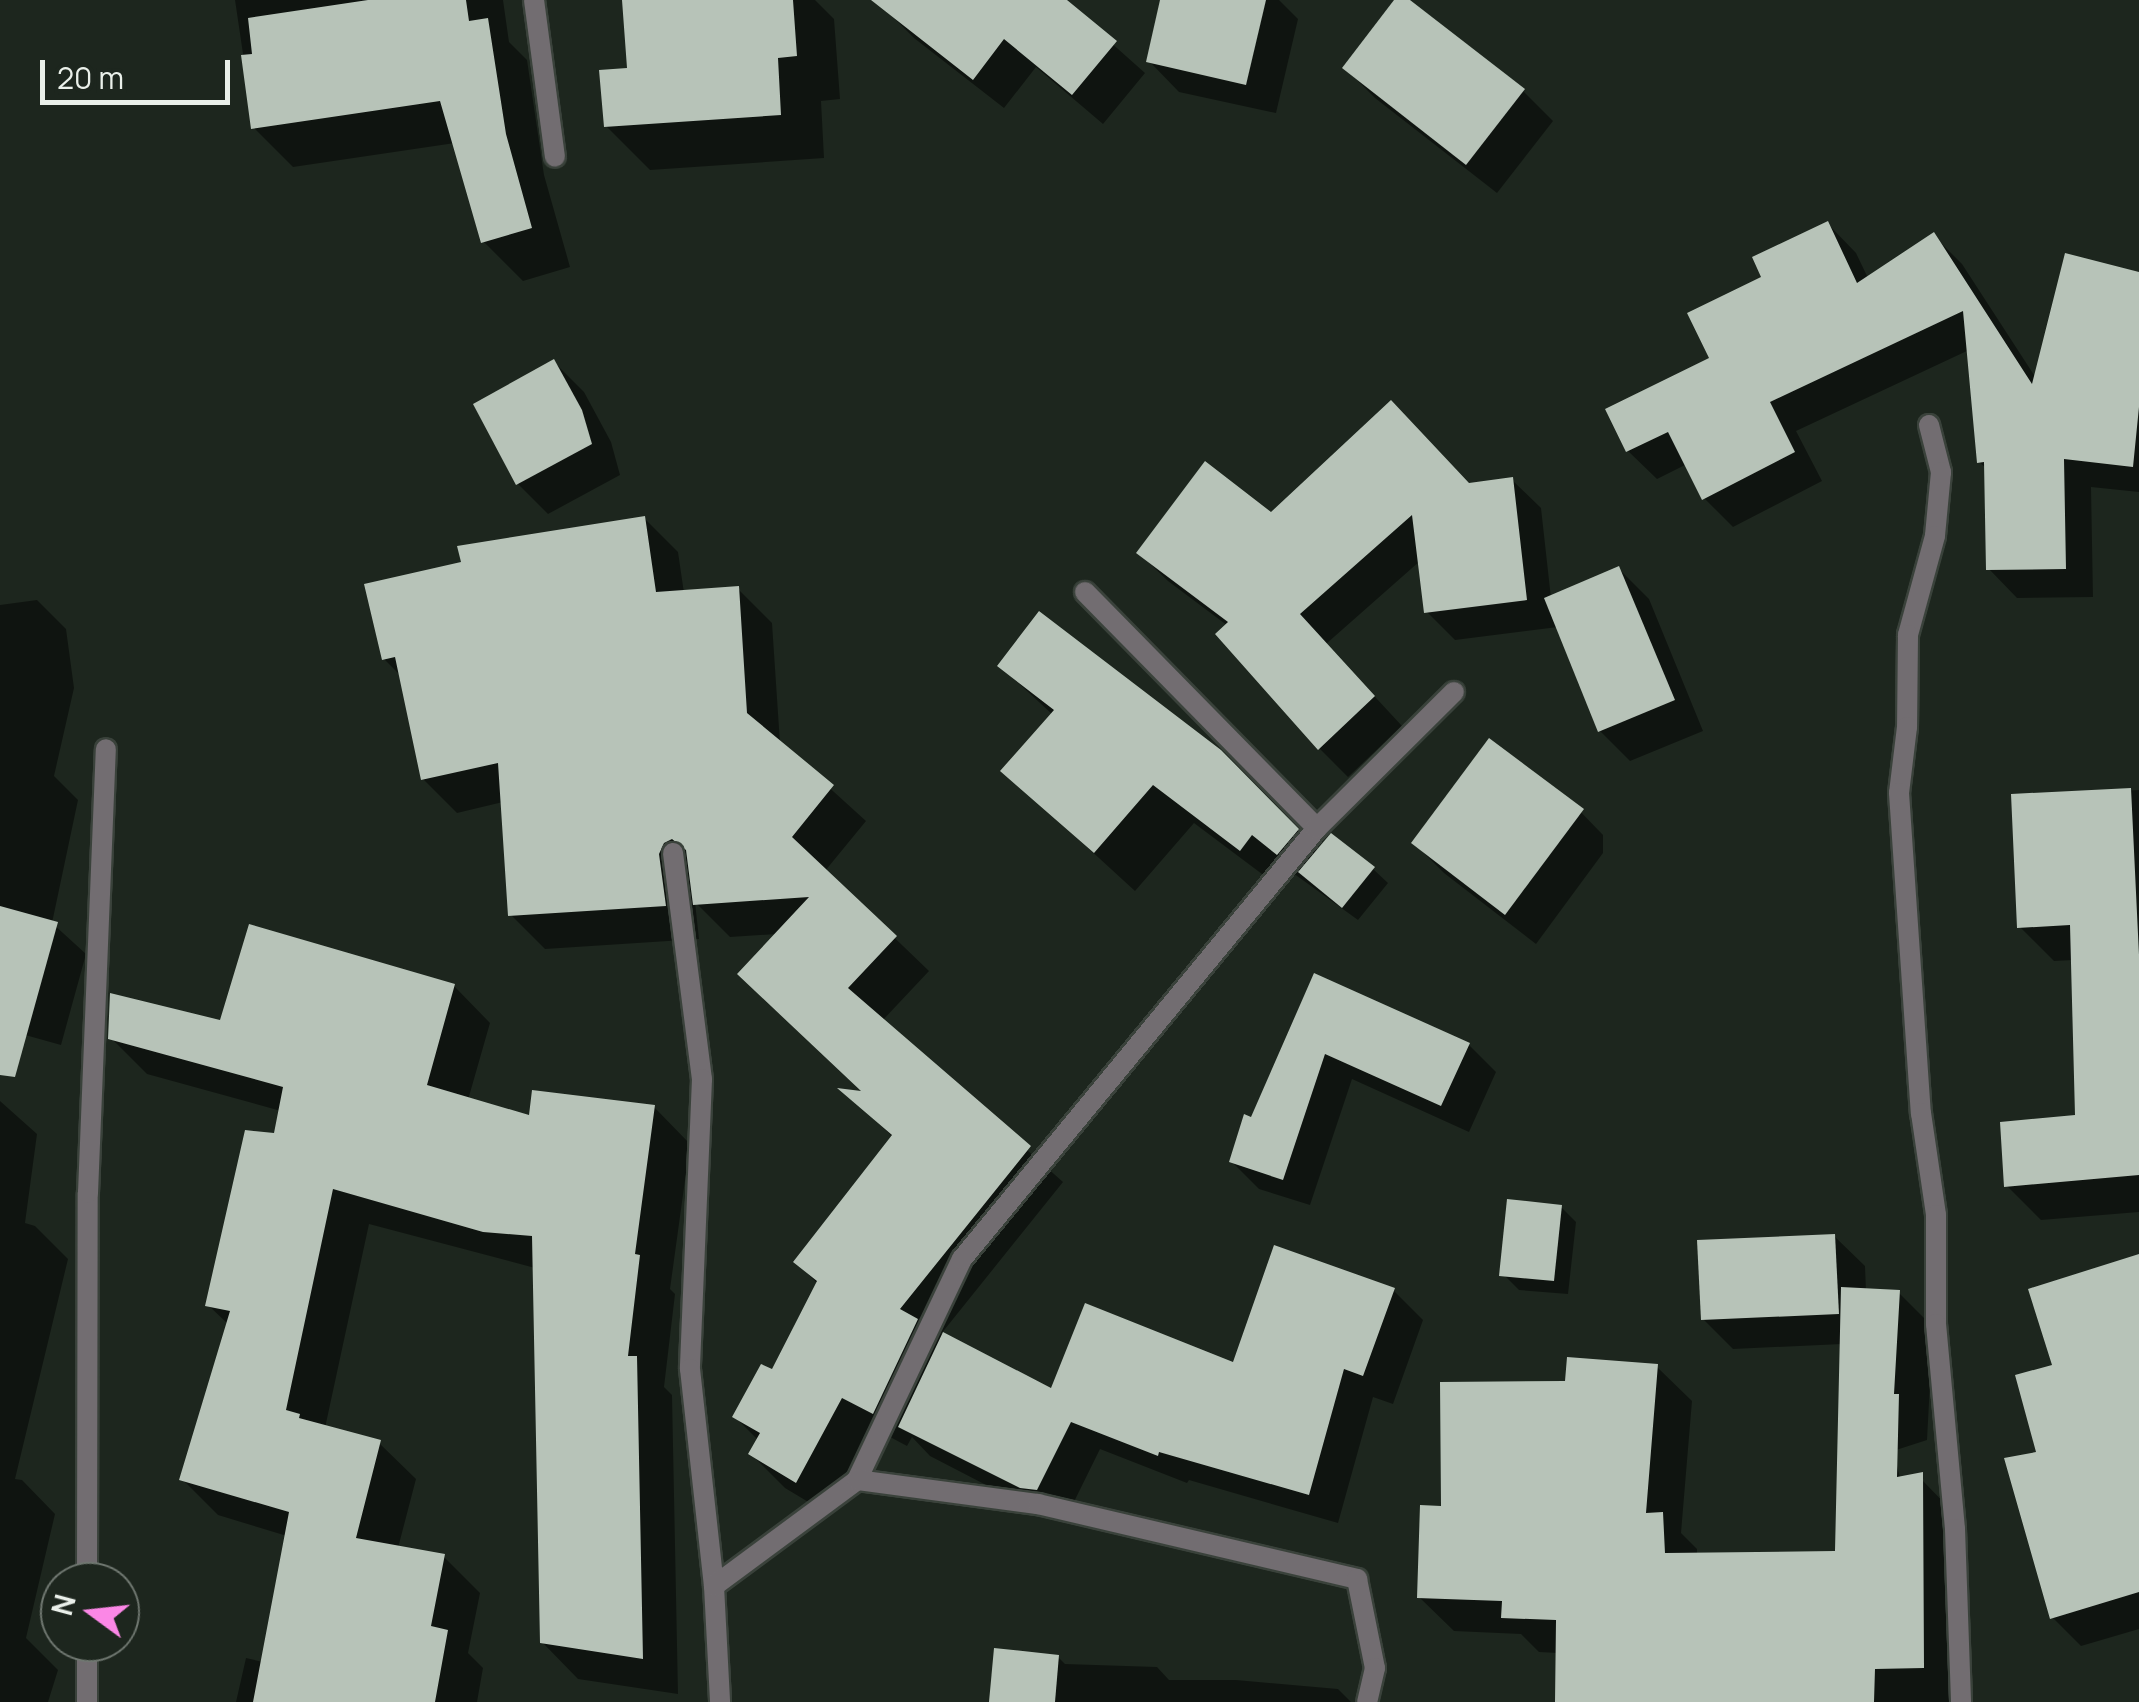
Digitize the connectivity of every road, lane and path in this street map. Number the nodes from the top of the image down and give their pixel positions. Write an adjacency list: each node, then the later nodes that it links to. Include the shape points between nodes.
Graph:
1 (534, 0): 2 (street)
2 (556, 156)
3 (1928, 425): 16 (street, via 1941,472 1934,536 1908,635 1899,793 1921,1114 1936,1215 1936,1324 1955,1529)
4 (1085, 592): 7 (street)
5 (1454, 692): 7 (street)
6 (106, 749): 10 (street, via 88,1193)
7 (1317, 828): 9 (street, via 962,1259)
8 (673, 853): 11 (street, via 702,1079 690,1370)
9 (857, 1480): 11 (street); 15 (street, via 1038,1504 1357,1580 1375,1668)
10 (88, 1562)
11 (714, 1586): 14 (street)
12 (88, 1662): 13 (street)
13 (87, 1702)
14 (720, 1702)
15 (1367, 1702)
16 (1960, 1702)

